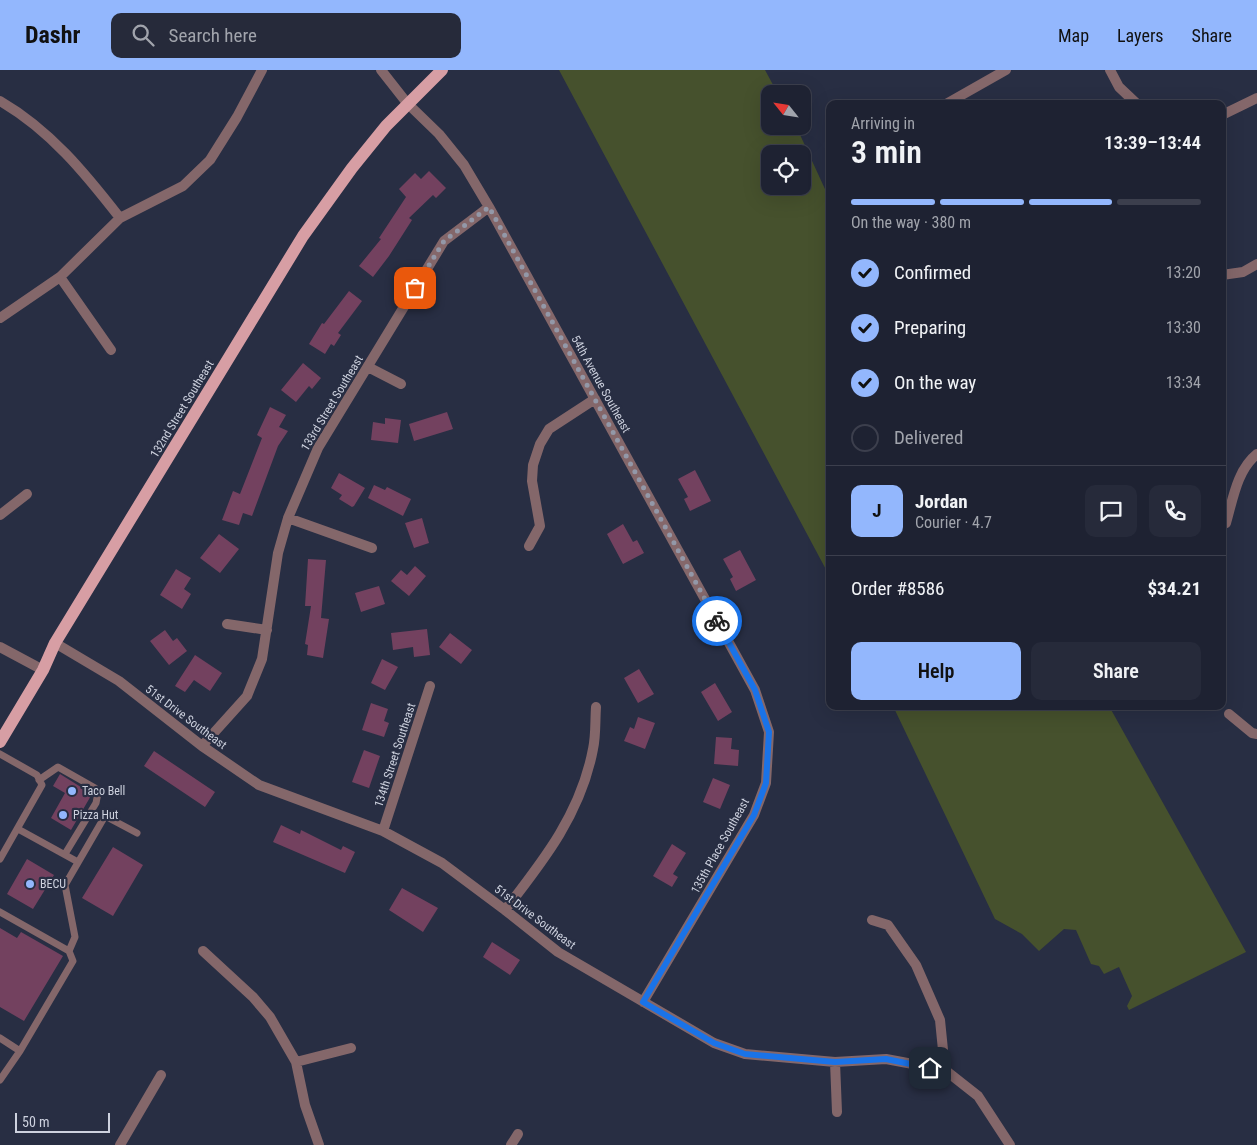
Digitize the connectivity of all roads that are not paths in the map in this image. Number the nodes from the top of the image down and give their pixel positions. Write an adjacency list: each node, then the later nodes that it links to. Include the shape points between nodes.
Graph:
1 (381, 70): 10 (street, 54th Avenue Southeast)
2 (442, 70): 10 (main road, 132nd Street Southeast)
3 (1006, 70): 7 (street)
4 (1110, 70): 8 (street, via 1119,87)
5 (260, 71): 13 (street, via 210,160 183,186)
6 (1257, 98): 11 (street)
7 (960, 100)
8 (1133, 100)
9 (0, 101): 13 (street, via 45,132 83,171)
10 (407, 103): 12 (street, 54th Avenue Southeast, via 439,134 464,165); 31 (main road, 132nd Street Southeast, via 352,168 303,236)
11 (1226, 113)
12 (489, 207): 19 (street, 133rd Street Southeast, via 444,241); 21 (street, 54th Avenue Southeast)
13 (120, 218): 16 (street)
14 (1257, 264): 15 (street, via 1244,272)
15 (1226, 274)
16 (60, 276): 17 (street); 18 (street)
17 (0, 318)
18 (112, 350)
19 (368, 367): 20 (street); 25 (street, 133rd Street Southeast, via 318,448)
20 (401, 384)
21 (595, 399): 27 (street, via 549,429 540,444 532,481 540,526); 35 (street, 54th Avenue Southeast)
22 (1257, 454): 26 (street, via 1249,460 1236,485)
23 (26, 494): 24 (street)
24 (0, 515)
25 (288, 518): 28 (street); 30 (street, 133rd Street Southeast, via 278,553)
26 (1226, 523)
27 (529, 546)
28 (372, 548)
29 (228, 624): 30 (street)
30 (267, 630): 40 (street, 133rd Street Southeast, via 262,659 247,696)
31 (55, 643): 33 (main road, 132nd Street Southeast); 40 (street, 51st Drive Southeast, via 119,681)
32 (0, 647): 33 (street)
33 (42, 670): 39 (main road, 132nd Street Southeast)
34 (430, 686): 44 (street, 134th Street Southeast)
35 (755, 690): 54 (street, 135th Place Southeast, via 769,732 766,783 754,815)
36 (596, 707): 49 (street, via 593,749 579,799 550,852)
37 (1229, 714): 38 (street)
38 (1257, 734)
39 (0, 742)
40 (202, 746): 44 (street, 51st Drive Southeast, via 259,786)
41 (0, 754): 42 (lane, via 37,775)
42 (39, 780): 43 (lane, via 42,785 38,795); 46 (lane, via 58,767 95,788 98,793 96,803)
43 (18, 829): 46 (lane); 47 (lane)
44 (384, 831): 49 (street, 51st Drive Southeast, via 442,863)
45 (137, 834): 48 (lane, via 105,816)
46 (65, 854): 48 (lane)
47 (0, 859)
48 (78, 862): 52 (lane, via 64,885 75,937)
49 (505, 910): 54 (street, 51st Drive Southeast, via 558,952)
50 (0, 912): 52 (lane)
51 (872, 920): 60 (street, via 888,925 916,964 940,1020)
52 (69, 951): 57 (lane, via 73,961)
53 (203, 951): 58 (street, via 253,997 270,1018)
54 (643, 1002): 59 (street, 51st Drive Southeast, via 714,1043 745,1054)
55 (0, 1038): 57 (lane)
56 (351, 1048): 58 (street)
57 (20, 1051): 62 (lane)
58 (296, 1062): 66 (street, via 305,1105)
59 (835, 1062): 60 (street, 51st Drive Southeast, via 886,1059); 63 (street)
60 (945, 1070): 68 (street, 51st Drive Southeast, via 978,1096)
61 (161, 1076): 65 (street)
62 (0, 1080)
63 (837, 1112)
64 (518, 1134): 67 (street)
65 (120, 1145)
66 (319, 1145)
67 (511, 1145)
68 (1010, 1145)

